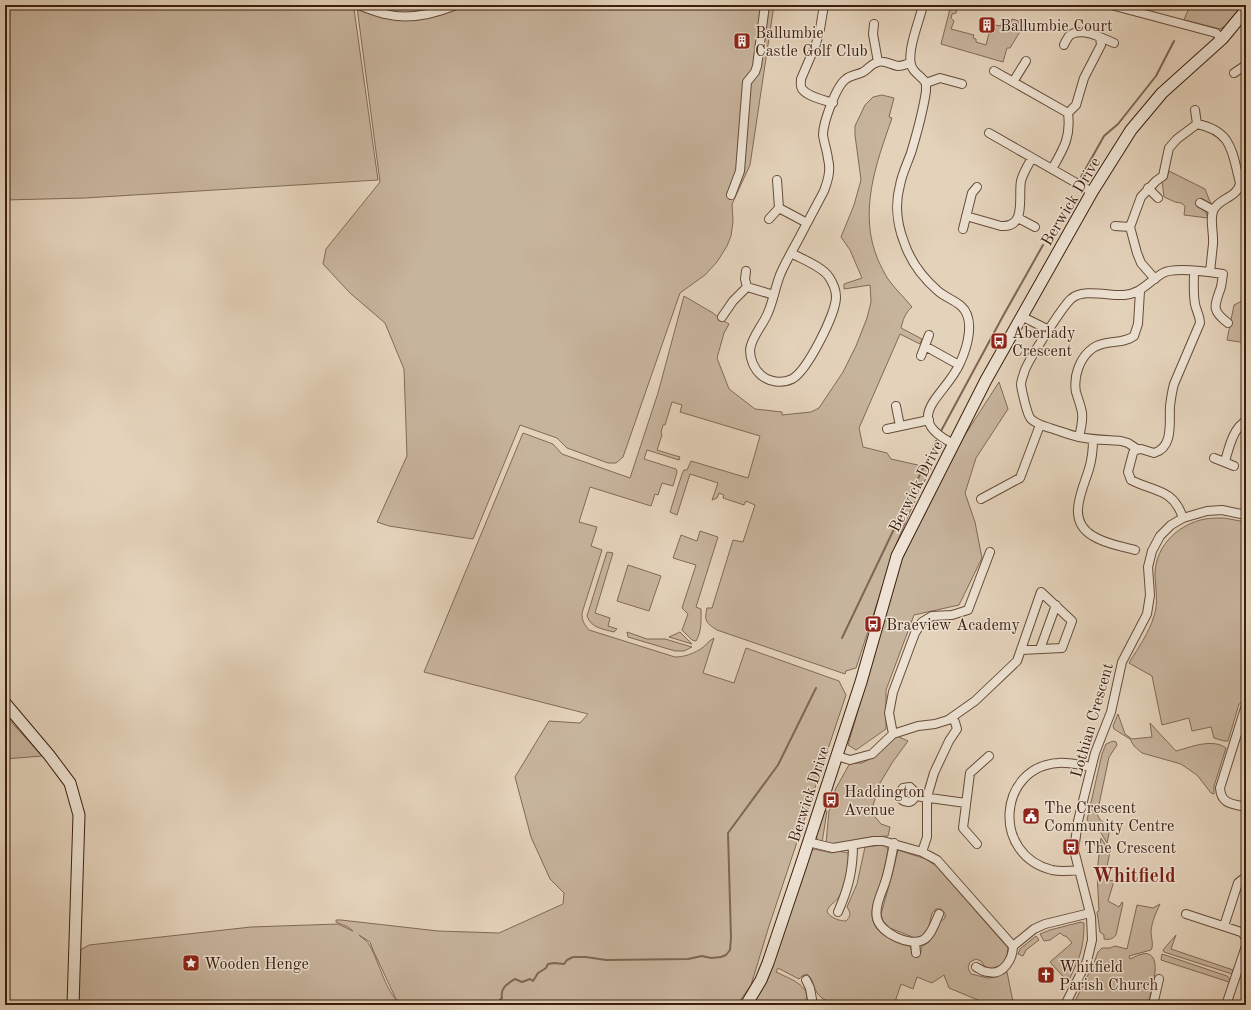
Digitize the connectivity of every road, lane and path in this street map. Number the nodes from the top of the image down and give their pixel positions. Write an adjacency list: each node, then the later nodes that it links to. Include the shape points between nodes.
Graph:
1 (358, 5): 2 (street, via 386,15 403,16 428,14)
2 (456, 5)
3 (765, 5): 34 (street, via 757,66 747,82 740,171)
4 (824, 5): 22 (street, via 816,44 800,85 810,94)
5 (923, 5): 15 (street, via 910,53)
6 (1111, 5): 10 (street, via 1216,33)
7 (1246, 10): 10 (street, Berwick Drive)
8 (874, 24): 14 (street, via 873,34)
9 (1100, 37): 11 (street); 12 (street, via 1077,32 1069,36); 24 (street, via 1101,45 1084,78 1076,105)
10 (1222, 39): 33 (street, Berwick Drive, via 1162,93 1131,130)
11 (1114, 43)
12 (1064, 45)
13 (1026, 61): 20 (street)
14 (878, 62): 15 (street, via 897,66); 22 (street, via 845,80)
15 (910, 63): 19 (street)
16 (1246, 65): 18 (street)
17 (994, 71): 20 (street)
18 (1234, 73)
19 (926, 82): 21 (street, via 940,78); 62 (street, via 925,100 900,184 897,203 899,222 904,242 917,267 938,291 962,307 967,316 969,325 966,344)
20 (1013, 82): 24 (street)
21 (962, 84)
22 (832, 103): 42 (street, via 823,133 830,169 828,181)
23 (1195, 110): 25 (street)
24 (1068, 113): 28 (street, via 1070,126 1067,138)
25 (1197, 124): 31 (street, via 1169,148 1164,176); 32 (street, via 1216,130 1223,136 1229,145)
26 (989, 133): 27 (street)
27 (1032, 158): 28 (street); 40 (street, via 1021,183)
28 (1052, 169): 33 (street)
29 (777, 180): 37 (street)
30 (978, 187): 39 (street, via 972,193)
31 (1148, 188): 35 (street); 45 (street, via 1141,197)
32 (1243, 189): 38 (street)
33 (1092, 192): 55 (street, Berwick Drive)
34 (731, 195)
35 (1158, 198)
36 (1200, 203): 38 (street)
37 (779, 208): 41 (street); 42 (street)
38 (1213, 210): 50 (street)
39 (966, 216): 40 (street, via 1007,226); 46 (street)
40 (1018, 218): 44 (street)
41 (769, 219)
42 (807, 223): 47 (street)
43 (1115, 226): 45 (street)
44 (1035, 227)
45 (1130, 227): 51 (street, via 1137,253)
46 (963, 229)
47 (791, 253): 54 (street); 54 (street, via 824,271 834,287 836,298 834,309 810,359 800,373 779,382 761,376 751,360 750,350)
48 (1194, 270): 50 (street); 51 (street, via 1164,273); 72 (street, via 1194,296 1200,323 1174,384 1167,442 1158,452)
49 (746, 271): 52 (street)
50 (1210, 272): 57 (street, via 1223,274 1215,303 1216,311)
51 (1155, 279): 53 (street)
52 (747, 287): 54 (street); 56 (street)
53 (1140, 291): 58 (street, via 1125,295 1079,294 1071,298); 69 (street, via 1138,324 1134,336 1124,341 1099,344 1089,350 1078,369 1076,385 1082,412)
54 (774, 295)
55 (1021, 316): 58 (street); 71 (street, Berwick Drive)
56 (722, 317)
57 (1228, 323)
58 (1049, 330): 66 (street, via 1024,371 1021,384 1031,419)
59 (929, 335): 60 (street)
60 (925, 346): 61 (street); 62 (street)
61 (921, 356)
62 (959, 365): 64 (street, via 931,403)
63 (896, 406): 67 (street)
64 (928, 420): 67 (street); 71 (street, via 938,435)
65 (1246, 422): 74 (street, via 1238,428)
66 (1040, 425): 69 (street); 76 (street, via 1020,478)
67 (900, 426): 68 (street)
68 (887, 429)
69 (1079, 437): 70 (street)
70 (1093, 439): 72 (street, via 1122,441); 79 (street, via 1091,460 1077,506 1080,521 1097,539)
71 (954, 444): 88 (street, Berwick Drive, via 897,556)
72 (1141, 450): 78 (street, via 1133,453 1128,469 1130,478 1166,494 1178,506)
73 (1214, 458): 74 (street)
74 (1225, 461): 75 (street)
75 (1234, 466)
76 (981, 499)
77 (1246, 515): 78 (street, Lothian Crescent, via 1222,510 1207,511)
78 (1183, 518): 90 (street, Lothian Crescent, via 1160,536 1152,551 1148,567 1150,600 1147,614 1122,662 1111,712)
79 (1134, 550)
80 (990, 552): 87 (street, via 968,610 952,615 932,616 922,622 915,633 893,692 889,713)
81 (1056, 605): 82 (street); 82 (street, via 1072,621 1062,648); 83 (street, via 1041,592)
82 (1040, 649): 83 (street)
83 (1021, 650): 86 (street, via 1017,661 1008,670 975,701)
84 (5, 703): 115 (street, via 70,783 79,816)
85 (1246, 705): 94 (street, via 1220,788 1223,800)
86 (951, 718): 87 (street); 92 (street, via 957,729 934,772)
87 (893, 734): 88 (street, via 872,754 850,760)
88 (837, 756): 95 (street, Berwick Drive)
89 (989, 756): 93 (street, via 970,773)
90 (1091, 767): 100 (street, Lothian Crescent, via 1075,837 1074,850); 100 (street, via 1067,762 1044,766 1033,771 1018,787 1009,809 1013,839 1026,857 1038,865 1053,870)
91 (915, 796): 92 (street)
92 (928, 797): 93 (street); 99 (street, via 927,837)
93 (966, 803): 97 (street, via 963,828)
94 (1246, 807)
95 (808, 842): 98 (street, via 833,848); 116 (street, Berwick Drive, via 768,963)
96 (894, 843): 98 (street, via 874,841); 99 (street); 108 (street, via 877,908 877,918 887,933)
97 (977, 844)
98 (853, 845): 102 (street, via 851,875)
99 (922, 852): 109 (street, via 937,860)
100 (1079, 870): 103 (street, Lothian Crescent)
101 (1246, 879): 106 (street, via 1238,883)
102 (838, 912)
103 (1090, 913): 109 (street, via 1045,924 1034,929); 119 (street, Lothian Crescent, via 1090,951)
104 (939, 914): 108 (street, via 929,934 923,940)
105 (1186, 914): 106 (street)
106 (1224, 926): 107 (street, via 1241,932)
107 (1246, 937)
108 (915, 942): 111 (street)
109 (1013, 946): 112 (street, via 1011,959 1006,966 996,972 989,973)
110 (1246, 946): 121 (street)
111 (916, 953)
112 (976, 967)
113 (1158, 979): 120 (street)
114 (806, 980): 117 (street, via 810,988)
115 (73, 1005)
116 (746, 1005)
117 (812, 1005): 118 (street)
118 (824, 1005)
119 (1065, 1005)
120 (1153, 1005)
121 (1226, 1005)

